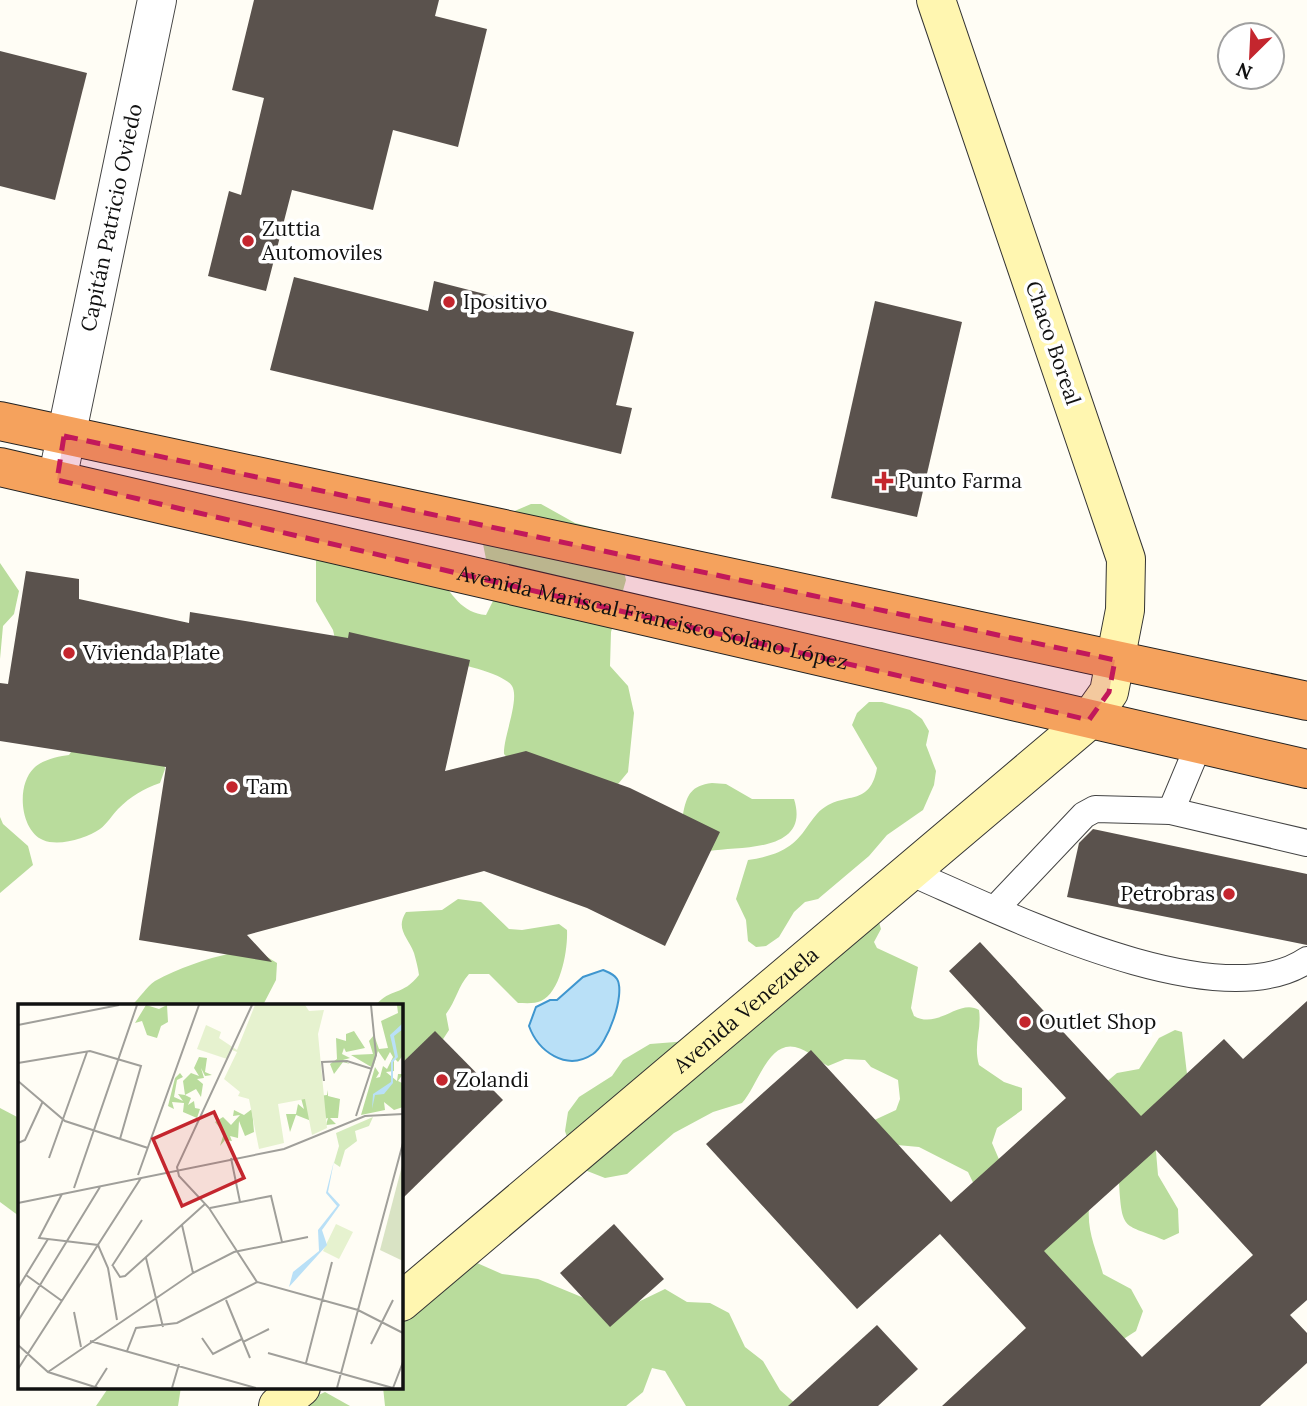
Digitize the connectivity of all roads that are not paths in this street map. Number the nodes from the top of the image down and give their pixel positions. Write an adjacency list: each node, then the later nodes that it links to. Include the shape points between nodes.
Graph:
1 (157, 0): 4 (street, Capitán Patricio Oviedo)
2 (936, 0): 7 (main road, Chaco Boreal, via 1126,559 1125,610)
3 (0, 421): 4 (highway, Avenida Mariscal Francisco Solano López)
4 (64, 436): 6 (street, Capitán Patricio Oviedo); 7 (highway, Avenida Mariscal Francisco Solano López)
5 (0, 467): 6 (highway, Avenida Mariscal Francisco Solano López)
6 (57, 480): 7 (highway, Avenida Mariscal Francisco Solano López)
7 (1104, 691): 8 (highway, Avenida Mariscal Francisco Solano López); 9 (highway, Avenida Mariscal Francisco Solano López); 13 (main road, Avenida Venezuela)
8 (1307, 701)
9 (1199, 744): 10 (highway, Avenida Mariscal Francisco Solano López); 11 (lane)
10 (1307, 769)
11 (1171, 811): 12 (lane); 14 (lane, via 1095,809 1084,815)
12 (1307, 843)
13 (909, 872): 14 (lane); 16 (main road, Avenida Venezuela)
14 (995, 909): 15 (lane, via 1104,954 1168,970 1268,977)
15 (1307, 960)
16 (402, 1301)
17 (300, 1388): 18 (main road)
18 (278, 1406)

